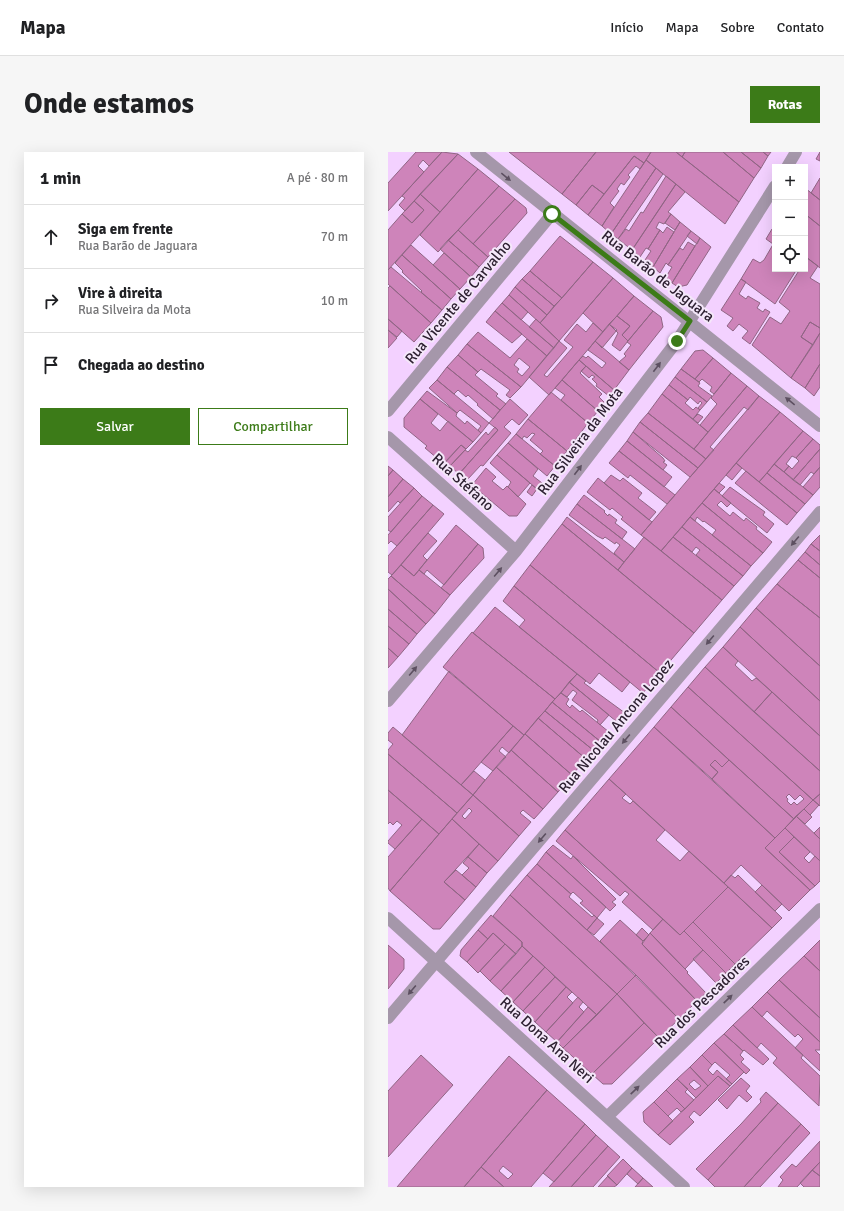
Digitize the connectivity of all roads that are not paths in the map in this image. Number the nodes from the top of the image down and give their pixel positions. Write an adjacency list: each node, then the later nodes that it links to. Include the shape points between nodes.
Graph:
1 (476, 152): 5 (street, Rua Barão de Jaguara, one-way to 5)
2 (796, 152): 3 (street)
3 (789, 164)
4 (772, 191): 6 (street, Rua Silveira da Mota)
5 (552, 214): 6 (street, Rua Barão de Jaguara); 7 (street, Rua Vicente de Carvalho)
6 (690, 321): 8 (street, Rua Barão de Jaguara, one-way to 6); 11 (street, Rua Silveira da Mota, one-way to 6)
7 (388, 411)
8 (820, 426)
9 (388, 437): 11 (street, Rua Stéfano)
10 (820, 512): 15 (street, Rua Nicolau Ancona Lopez, one-way to 15)
11 (516, 551): 12 (street, Rua Silveira da Mota, one-way to 11)
12 (388, 701)
13 (820, 909): 17 (street, Rua dos Pescadores, one-way to 13)
14 (388, 918): 15 (street, Rua Dona Ana Neri)
15 (436, 962): 16 (street, Rua Nicolau Ancona Lopez, one-way to 16); 17 (street, Rua Dona Ana Neri)
16 (388, 1018)
17 (607, 1117): 18 (street, Rua Dona Ana Neri)
18 (684, 1187)

